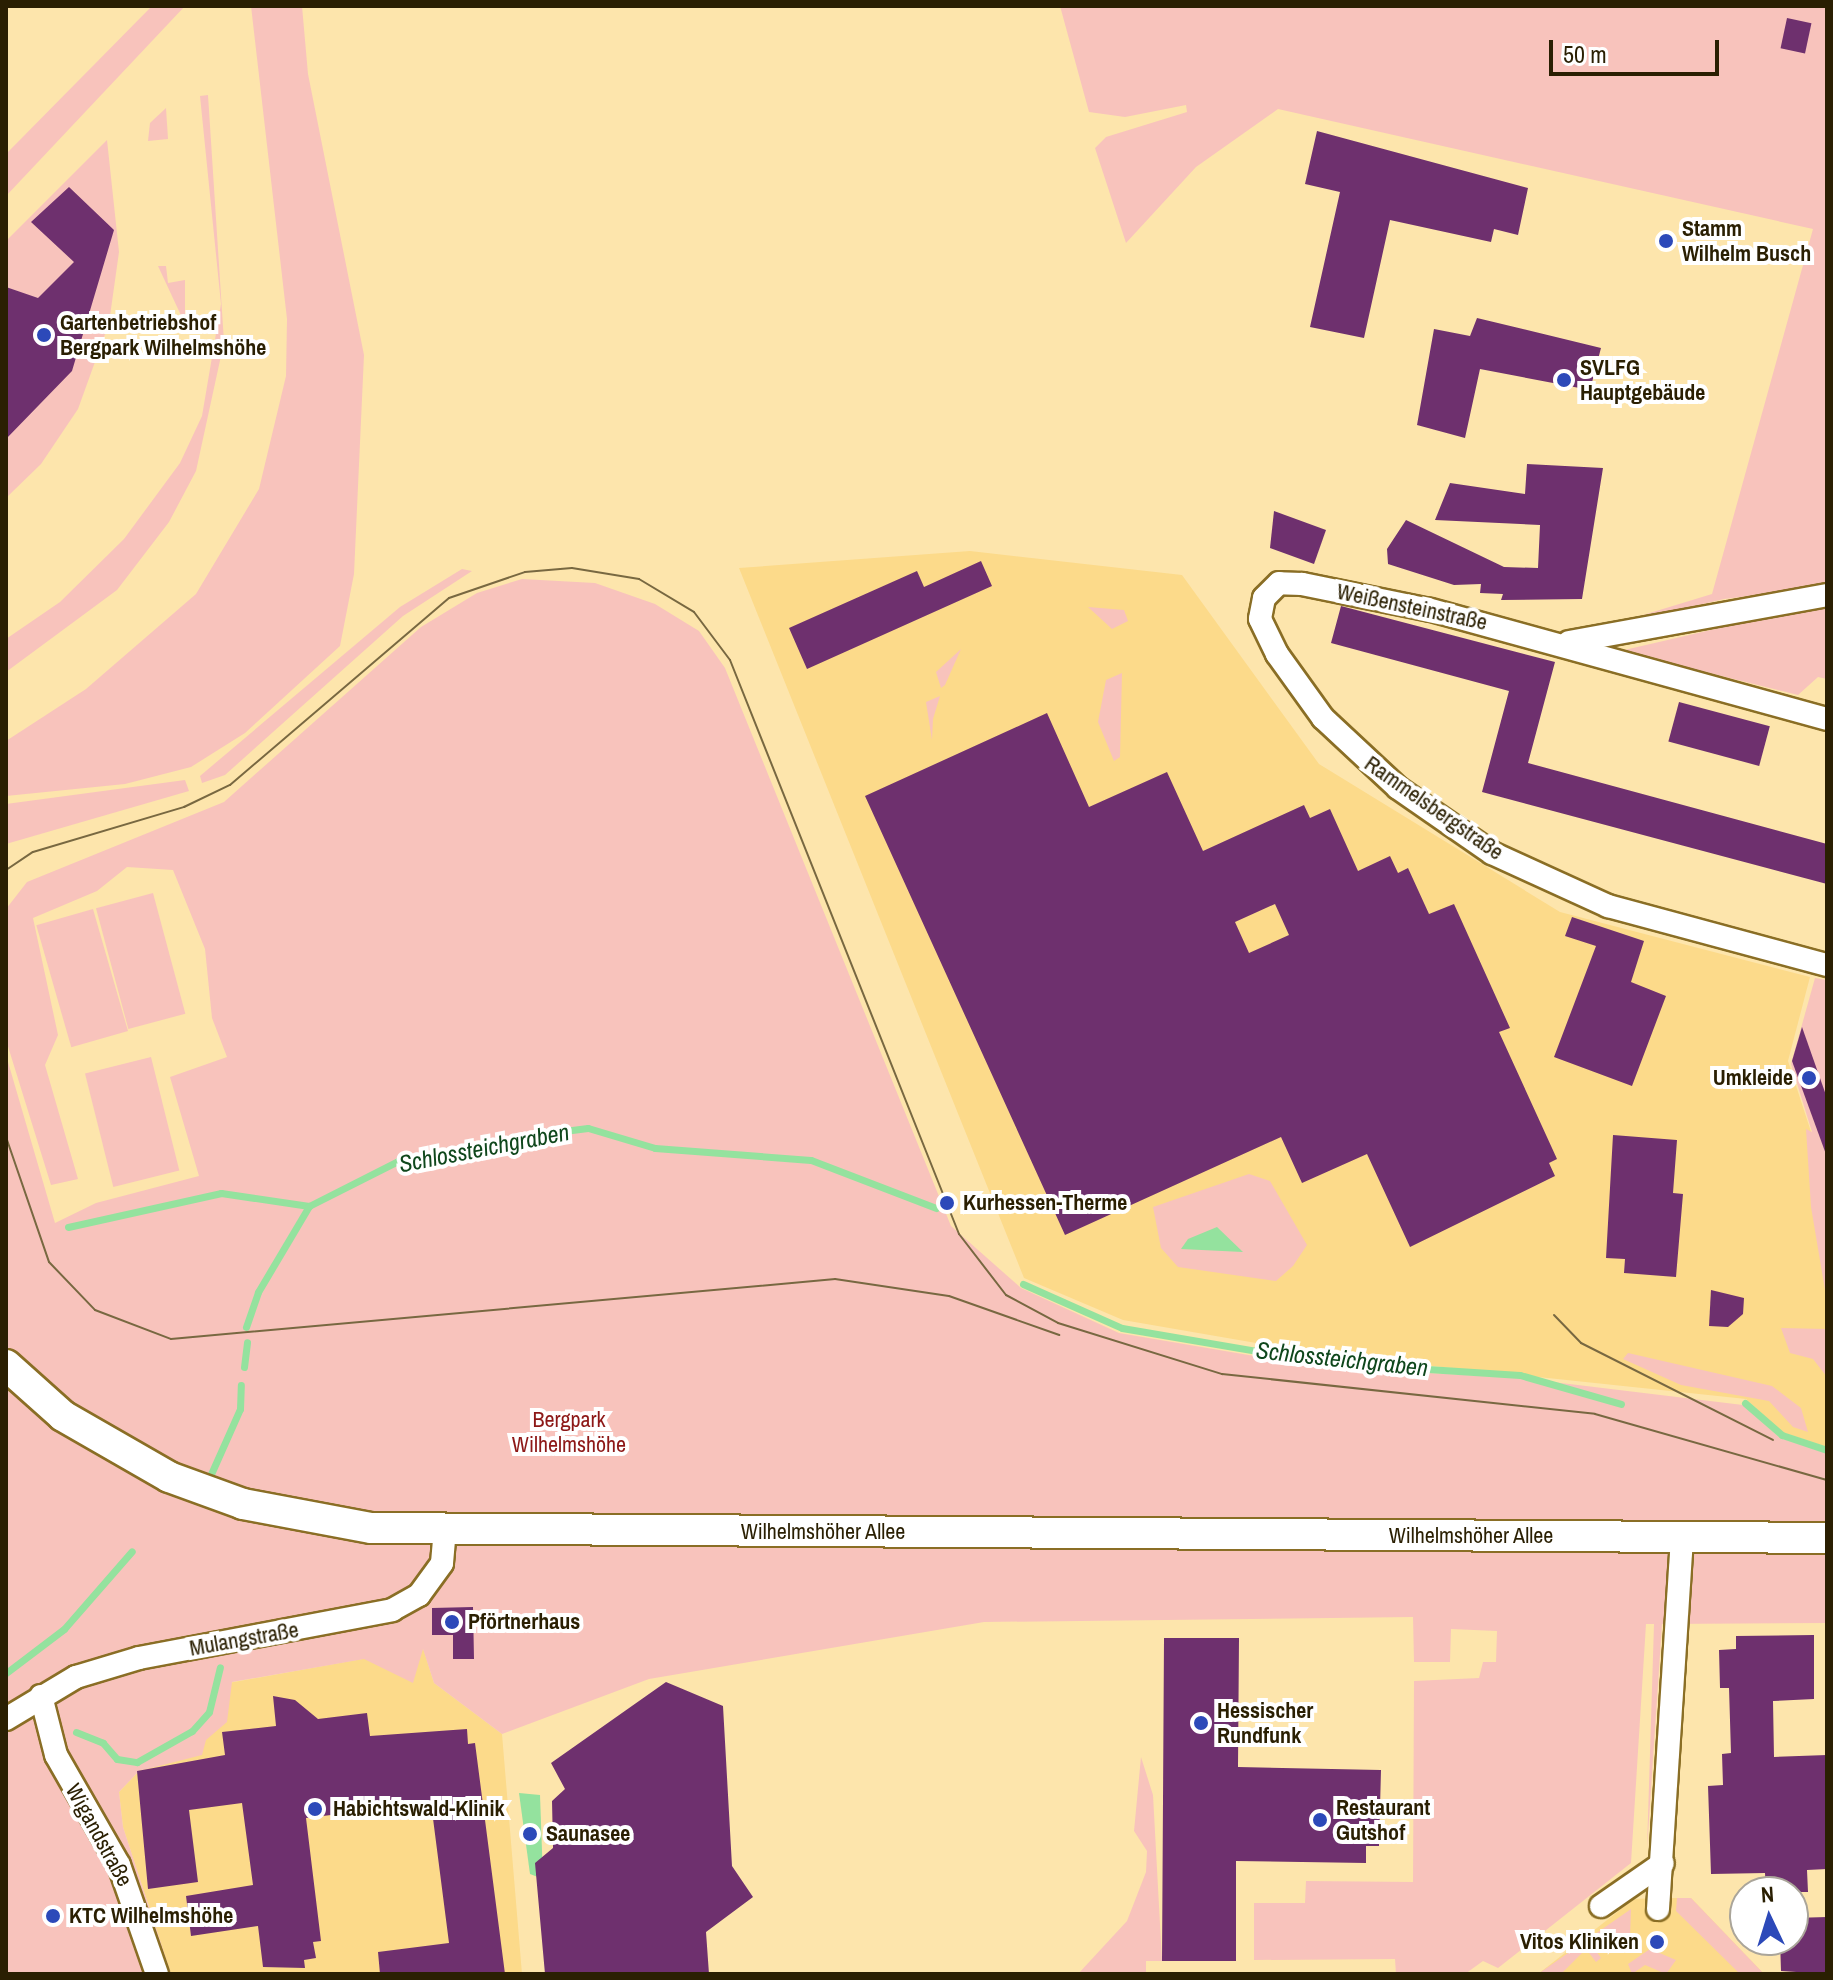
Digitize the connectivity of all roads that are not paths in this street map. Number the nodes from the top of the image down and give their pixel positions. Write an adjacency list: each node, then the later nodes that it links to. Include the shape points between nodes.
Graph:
1 (1827, 595): 3 (street, Weißensteinstraße)
2 (1264, 598): 3 (street, Weißensteinstraße, via 1279,583 1302,584); 5 (street, Rammelsbergstraße, via 1260,619 1277,654 1323,718 1398,788 1492,853 1608,906)
3 (1564, 643): 4 (street, Weißensteinstraße)
4 (1827, 719)
5 (1827, 965)
6 (6, 1365): 7 (main road, Wilhelmshöher Allee, via 63,1416 208,1494 319,1521)
7 (445, 1531): 8 (main road, Wilhelmshöher Allee); 10 (street, Mulangstraße, via 442,1563 419,1595 392,1610 139,1658 76,1677)
8 (1682, 1538): 9 (main road, Wilhelmshöher Allee); 12 (street)
9 (1827, 1538)
10 (41, 1696): 11 (street, Mulangstraße); 15 (street, Wigandstraße, via 56,1755 119,1865)
11 (6, 1719)
12 (1663, 1863): 13 (street); 14 (street)
13 (1601, 1906)
14 (1658, 1909)
15 (157, 1974)

